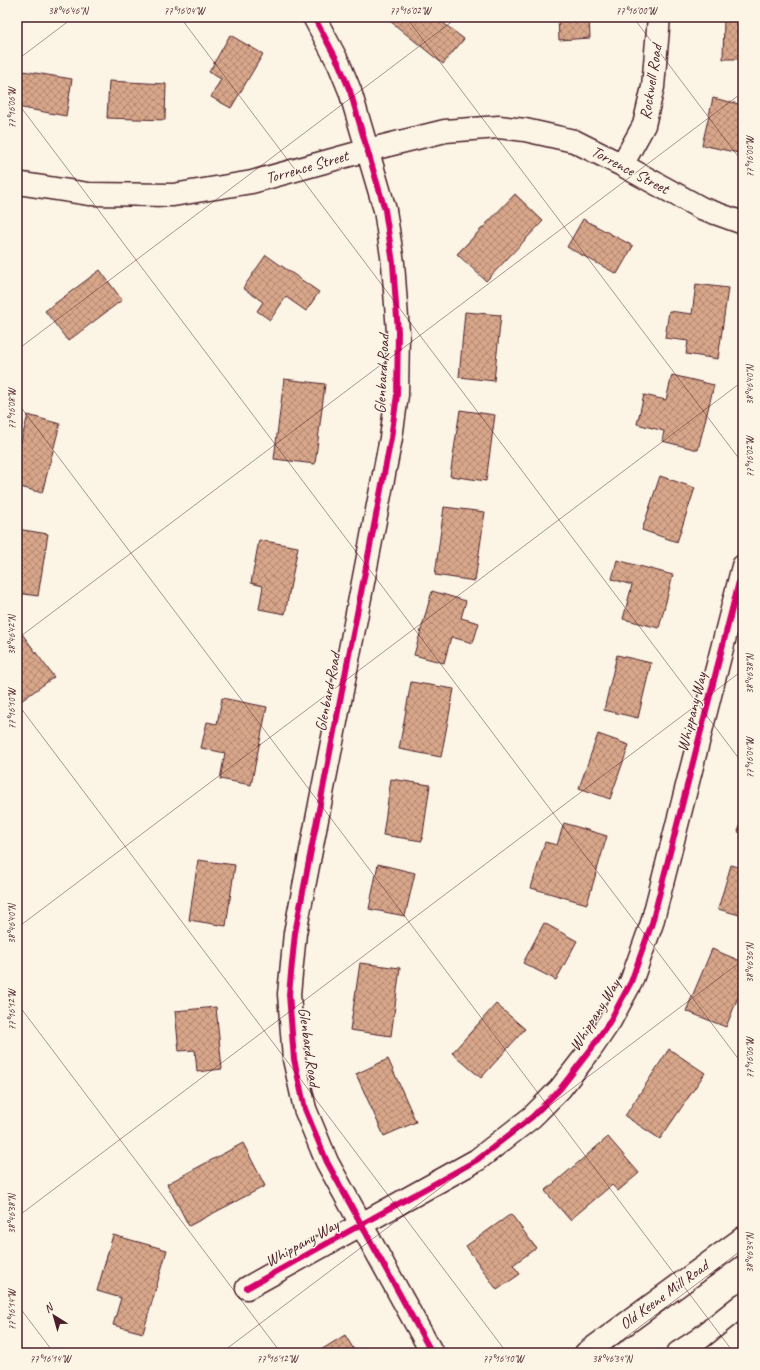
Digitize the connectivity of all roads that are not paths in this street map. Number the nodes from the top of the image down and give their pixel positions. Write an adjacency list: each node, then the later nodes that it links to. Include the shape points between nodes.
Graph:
1 (314, 17): 3 (street, Glenbard Road, via 350,91)
2 (660, 17): 4 (street, Rockwell Road, via 654,87 644,125)
3 (368, 150): 4 (street, Torrence Street, via 445,131 499,128 525,130 574,142); 5 (street, Torrence Street, via 252,182 173,195 89,194); 8 (street, Glenbard Road, via 385,210 393,263 398,332 397,395 295,933 289,994 294,1059 305,1109 327,1162)
4 (622, 165): 6 (street, Torrence Street, via 701,208)
5 (17, 183)
6 (743, 223)
7 (743, 566): 8 (street, Whippany Way, via 652,923 631,982 610,1021 560,1089 532,1117 477,1160)
8 (362, 1224): 10 (street, Whippany Way); 12 (street, Glenbard Road)
9 (743, 1238): 13 (street, Old Keene Mill Road)
10 (247, 1288)
11 (741, 1306): 14 (street)
12 (432, 1353)
13 (586, 1353)
14 (678, 1353)

